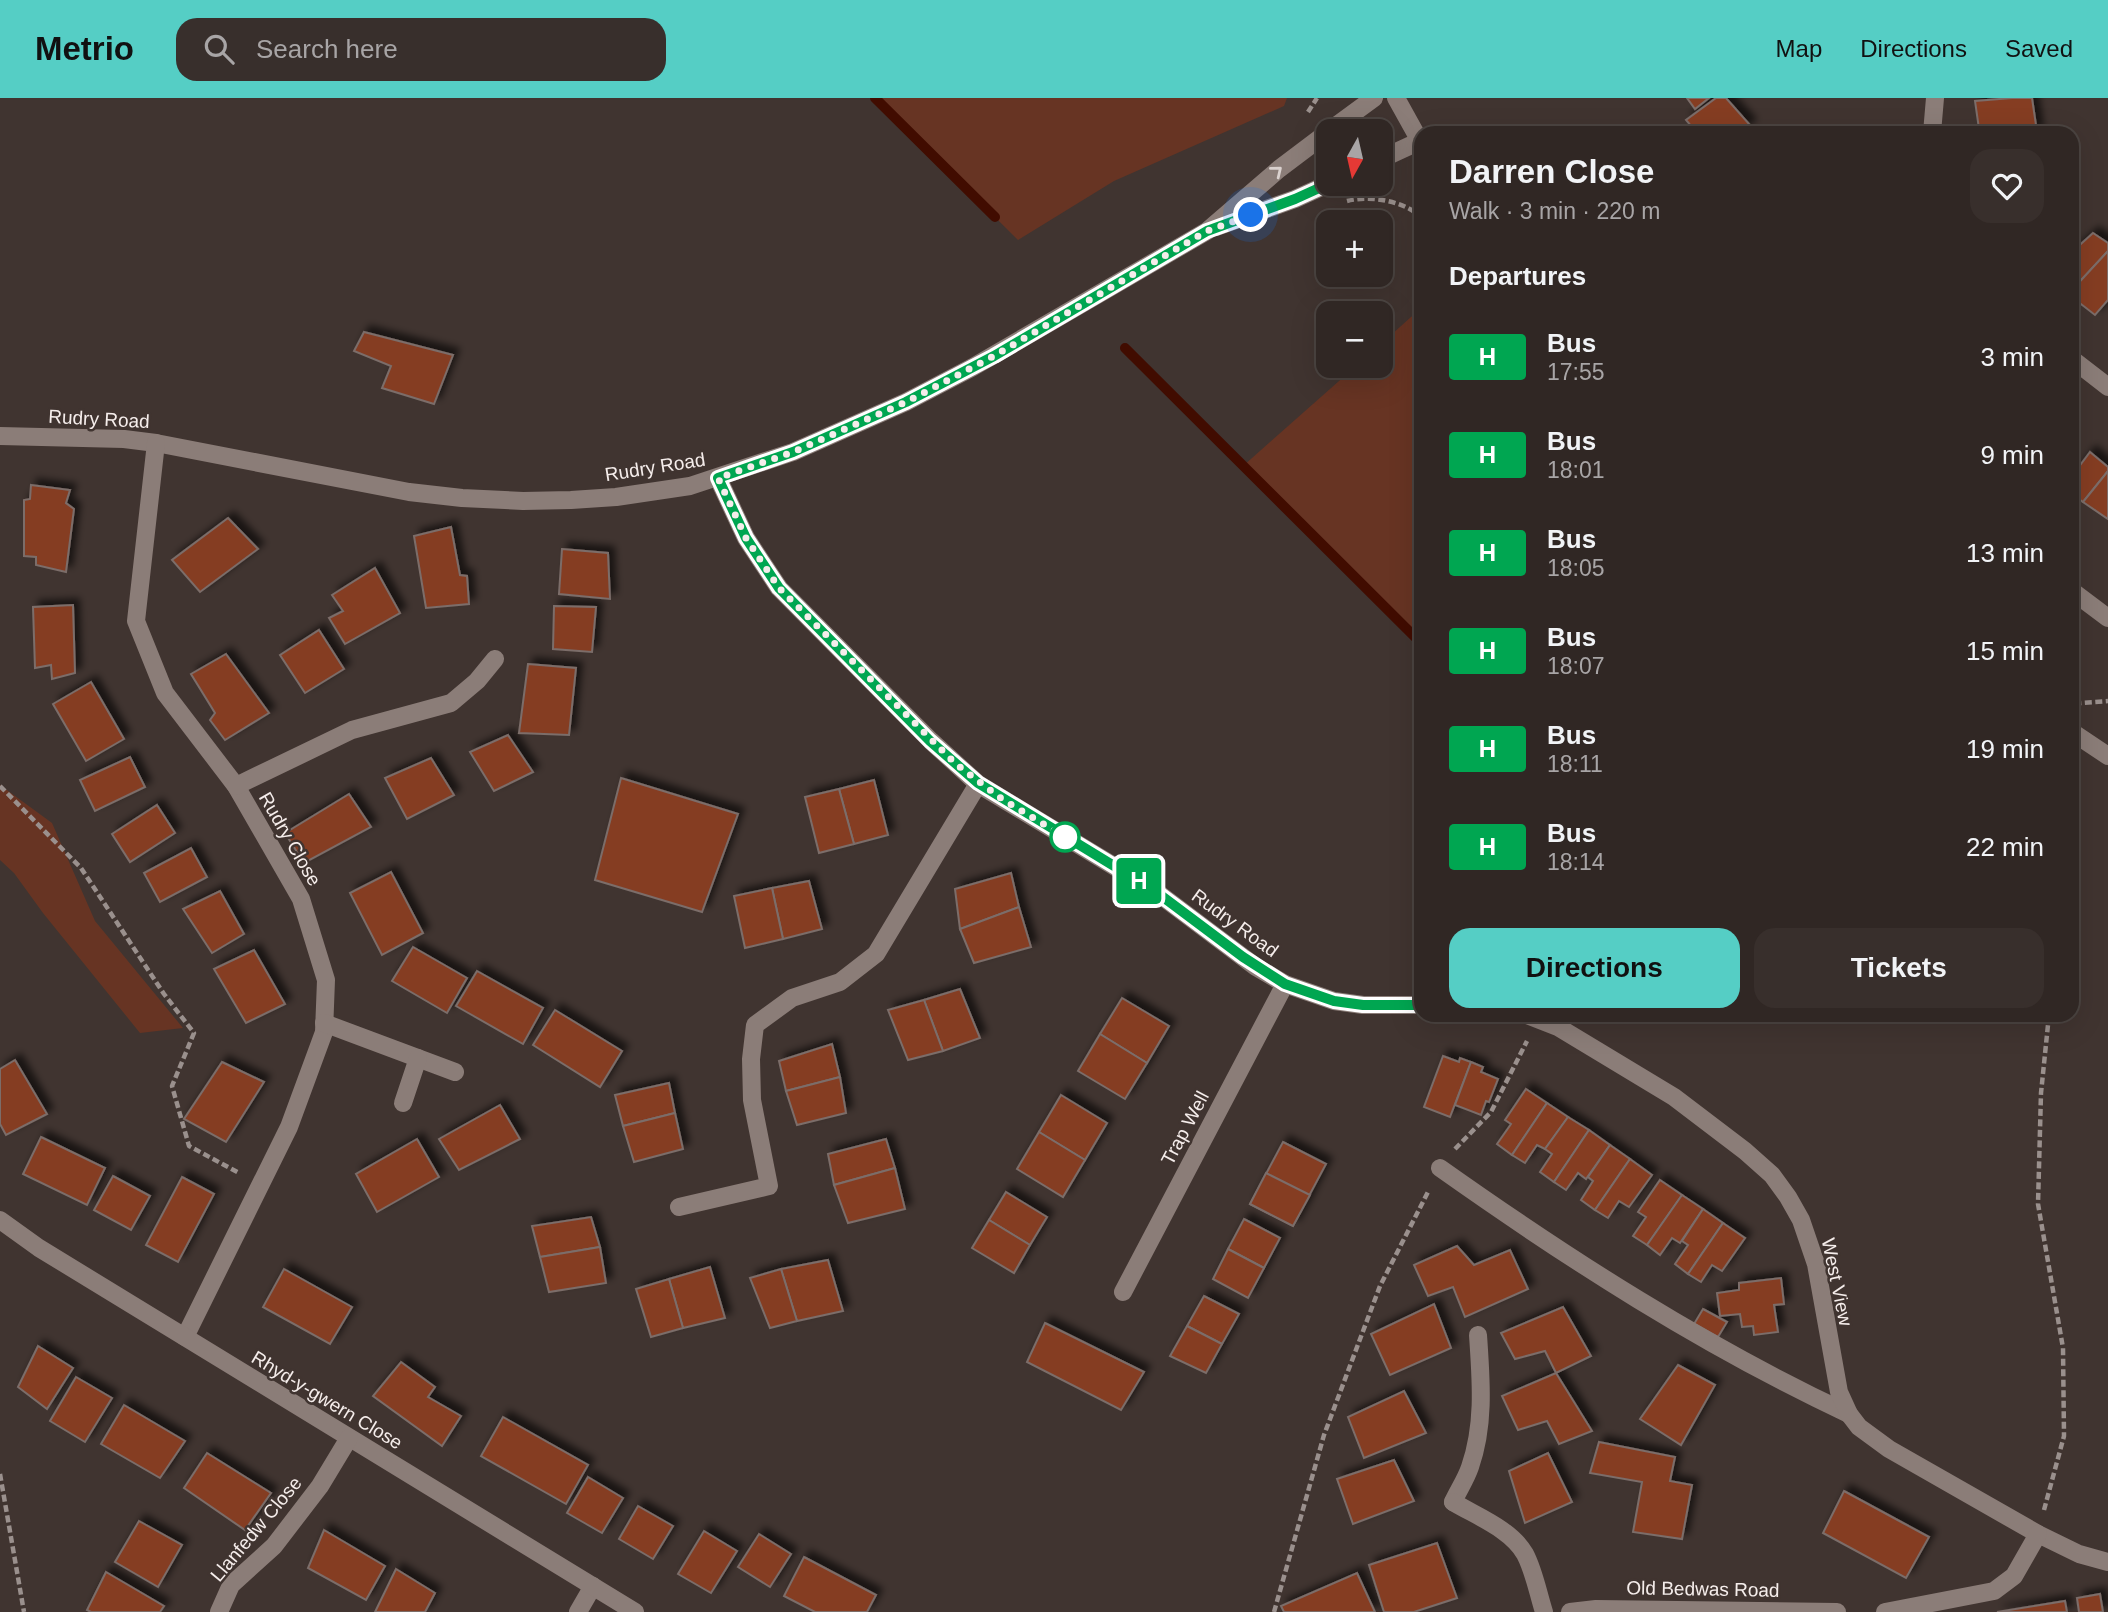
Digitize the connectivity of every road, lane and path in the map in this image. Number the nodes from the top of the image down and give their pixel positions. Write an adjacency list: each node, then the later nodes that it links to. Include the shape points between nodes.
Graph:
1 (1374, 98): 4 (street)
2 (1396, 98): 6 (street)
3 (1935, 98): 5 (street)
4 (1345, 119)
5 (1933, 126)
6 (1414, 131)
7 (1316, 140): 11 (street, one-way to 7)
8 (1414, 145): 9 (street)
9 (1393, 154)
10 (1316, 189): 11 (street)
11 (1207, 231): 16 (street, via 906,402 793,452)
12 (2079, 364): 13 (street)
13 (2108, 387)
14 (0, 436): 15 (street, Rudry Road)
15 (156, 443): 16 (street, Rudry Road, via 462,498 594,498 678,488); 26 (street, Rudry Close, via 136,621 165,693)
16 (718, 478): 24 (street, Rudry Road, via 746,538 779,588 930,741)
17 (2079, 596): 18 (street)
18 (2108, 618)
19 (495, 659): 26 (street, via 452,703 352,730)
20 (2108, 701): 21 (path)
21 (2079, 704)
22 (2079, 737): 23 (street)
23 (2108, 756)
24 (978, 783): 27 (street, Rudry Road, via 1155,891); 38 (street, via 876,954 840,982 792,998 755,1025 752,1100 769,1185)
25 (0, 786): 37 (path, via 81,868 194,1033 172,1086 189,1146)
26 (236, 786): 32 (street, Rudry Close, via 302,899 326,980)
27 (1285, 984): 28 (street, Rudry Road, via 1334,1001); 40 (street, Trap Well)
28 (1414, 1005)
29 (1531, 1022): 36 (path, via 1491,1112)
30 (1543, 1022): 43 (street, West View, via 1674,1097 1772,1175 1801,1220 1816,1264 1835,1376)
31 (2048, 1022): 46 (path, via 2038,1204 2063,1349 2064,1436)
32 (324, 1023): 33 (street); 37 (street, Rudry Close, via 289,1127)
33 (418, 1058): 34 (street); 35 (street)
34 (455, 1072)
35 (403, 1103)
36 (1440, 1168): 43 (street, via 1662,1315); 53 (path, via 1381,1286 1324,1435)
37 (261, 1185): 42 (street, Rudry Close)
38 (679, 1207)
39 (0, 1220): 42 (street, Rhyd-y-gwern Close)
40 (1123, 1292)
41 (1478, 1335): 54 (street, via 1480,1422 1470,1467 1453,1502 1518,1545 1526,1555)
42 (185, 1337): 44 (street, Rhyd-y-gwern Close)
43 (1849, 1414): 46 (street, West View, via 1873,1439)
44 (349, 1438): 48 (street, Rhyd-y-gwern Close); 50 (street, Llanfedw Close, via 320,1486 274,1546 231,1585)
45 (0, 1474): 49 (path)
46 (2038, 1534): 47 (street, West View); 57 (street, via 2014,1576 1994,1591)
47 (2108, 1562)
48 (593, 1586): 51 (street); 52 (street, Rhyd-y-gwern Close)
49 (24, 1612)
50 (219, 1612)
51 (578, 1612)
52 (635, 1612)
53 (1274, 1612)
54 (1544, 1612)
55 (1570, 1612): 56 (street, Old Bedwas Road)
56 (1837, 1612)
57 (1885, 1612)

